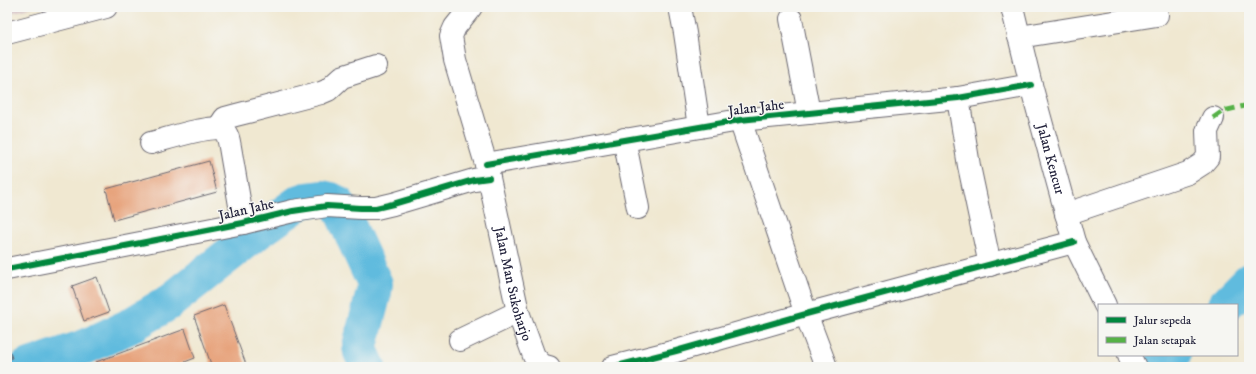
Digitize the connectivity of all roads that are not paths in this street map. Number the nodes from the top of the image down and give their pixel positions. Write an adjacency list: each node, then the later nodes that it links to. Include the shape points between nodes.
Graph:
1 (106, 7): 7 (street)
2 (471, 7): 19 (street, Jalan Man Sukoharjo, via 451,36 455,60)
3 (680, 7): 16 (street)
4 (1012, 7): 8 (street, Jalan Kencur)
5 (1157, 15): 8 (street)
6 (791, 19): 12 (street)
7 (7, 33)
8 (1019, 37): 10 (street, Jalan Kencur)
9 (376, 66): 15 (street, via 342,77 321,93 225,118)
10 (1031, 85): 11 (street, Jalan Jahe); 21 (street, Jalan Kencur)
11 (958, 98): 12 (street, Jalan Jahe); 24 (street)
12 (809, 113): 14 (street, Jalan Jahe)
13 (1212, 118): 21 (street, via 1207,131 1208,157 1202,164 1188,173)
14 (740, 120): 16 (street, Jalan Jahe); 28 (street)
15 (219, 127): 18 (street, via 206,128); 22 (street, via 224,130 230,147)
16 (699, 127): 17 (street, Jalan Jahe)
17 (624, 139): 19 (street, Jalan Jahe); 20 (street)
18 (151, 143)
19 (489, 178): 22 (street, Jalan Jahe, via 376,208 327,206); 27 (street, Jalan Man Sukoharjo)
20 (638, 208)
21 (1066, 214): 23 (street, Jalan Kencur)
22 (243, 223): 25 (street, Jalan Jahe)
23 (1074, 242): 24 (street); 26 (street, Jalan Kencur)
24 (990, 265): 28 (street)
25 (7, 269)
26 (1105, 304)
27 (518, 312): 29 (street); 32 (street, Jalan Man Sukoharjo, via 534,356 542,365)
28 (806, 314): 31 (street); 34 (street)
29 (460, 340)
30 (1130, 356): 35 (street)
31 (678, 359): 33 (street)
32 (549, 367)
33 (613, 367)
34 (826, 367)
35 (1135, 367)

